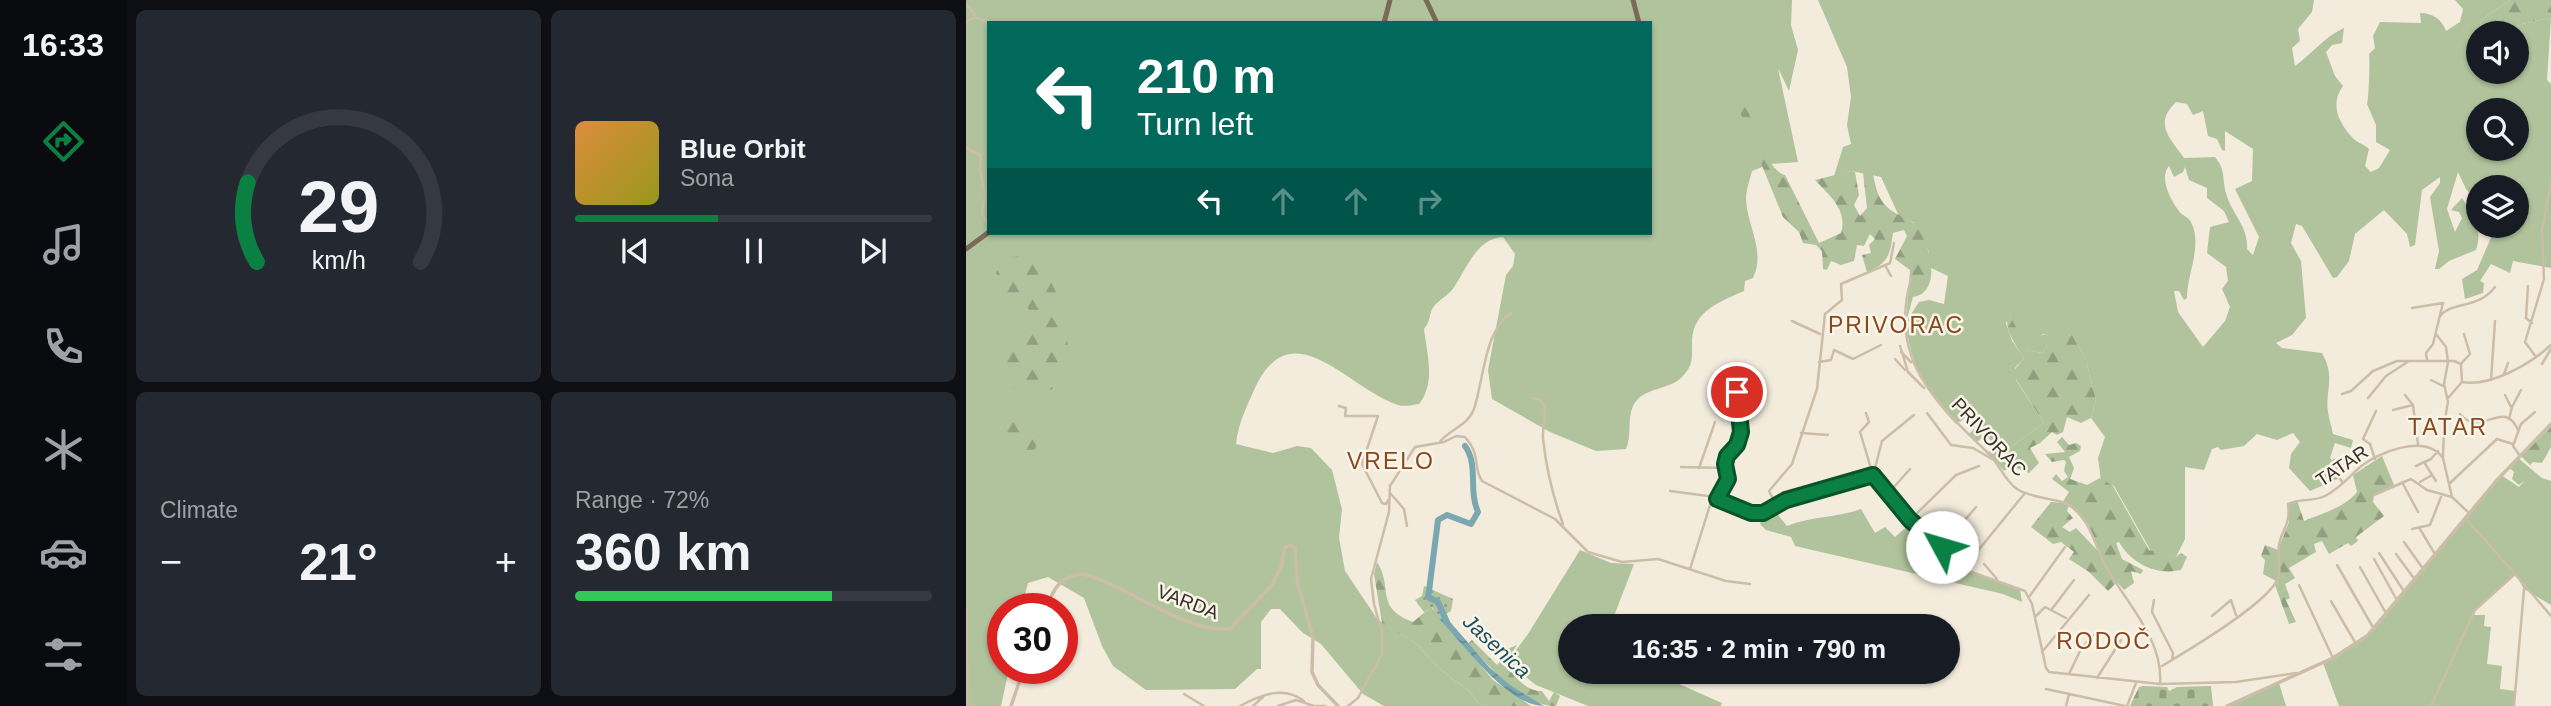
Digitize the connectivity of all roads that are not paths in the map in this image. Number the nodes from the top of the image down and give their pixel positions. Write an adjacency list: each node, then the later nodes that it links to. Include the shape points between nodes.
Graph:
1 (1390, 0): 6 (main road)
2 (1426, 0): 7 (main road)
3 (1633, 0): 8 (main road)
4 (966, 4): 5 (street, via 974,10)
5 (974, 17): 9 (street); 10 (street)
6 (1385, 21)
7 (1436, 21)
8 (1638, 21)
9 (966, 22)
10 (987, 22)
11 (966, 148): 13 (street, via 981,155 982,213)
12 (2551, 183): 26 (street, via 2542,229 2544,279)
13 (987, 223)
14 (987, 233): 16 (main road)
15 (1894, 243): 17 (street, via 1893,258)
16 (966, 248)
17 (1886, 267): 18 (street); 28 (street, via 1841,285 1842,298 1826,312)
18 (1891, 276)
19 (1911, 279): 41 (street, PRIVORAC, via 1905,311)
20 (2495, 286): 27 (street, via 2481,301 2445,311)
21 (2528, 286): 26 (street, via 2526,316)
22 (2412, 308): 27 (street, via 2442,302)
23 (1511, 313): 74 (street, via 1492,335 1472,413)
24 (1792, 321): 28 (street)
25 (2495, 321): 46 (street)
26 (2532, 323): 33 (street, via 2525,345)
27 (2438, 325): 29 (street)
28 (1821, 334): 37 (street)
29 (2436, 334): 36 (street, via 2426,352); 38 (street, via 2446,346)
30 (2464, 334): 42 (street, via 2470,354)
31 (1881, 345): 37 (street, via 1853,359 1836,350 1831,360)
32 (2551, 347): 33 (street); 40 (street)
33 (2536, 357): 44 (street)
34 (1895, 359): 43 (street)
35 (2412, 359): 36 (street); 52 (street, via 2381,366); 56 (street, via 2386,376)
36 (2427, 360): 38 (street)
37 (1819, 362): 72 (street, via 1817,389)
38 (2448, 362): 42 (street); 48 (street)
39 (2508, 363): 44 (street)
40 (2542, 363)
41 (1914, 364): 43 (street, via 1900,348); 49 (street, PRIVORAC)
42 (2461, 364): 47 (street)
43 (1908, 372): 49 (street)
44 (2504, 374): 46 (street)
45 (2431, 380): 48 (street)
46 (2491, 380): 47 (street)
47 (2462, 382): 57 (street)
48 (2445, 387): 57 (street)
49 (1927, 390): 81 (street, PRIVORAC)
50 (2521, 390): 60 (street)
51 (1737, 392): 88 (street, via 1741,432 1727,456)
52 (2342, 394)
53 (2405, 394): 58 (street)
54 (2505, 395): 60 (street)
55 (1533, 398): 112 (street, via 1541,400 1546,411 1544,440 1553,499)
56 (2368, 398)
57 (2448, 398): 79 (street)
58 (2413, 405): 61 (street); 76 (street)
59 (1339, 406): 99 (street, via 1346,408 1346,417 1378,416 1362,464 1382,503 1388,503)
60 (2512, 407): 68 (street)
61 (2393, 410)
62 (2376, 411): 80 (street, via 2363,439)
63 (2535, 412): 71 (street)
64 (1927, 413): 81 (street, via 1951,445 1973,448)
65 (1866, 414): 90 (street, via 1869,422 1860,432)
66 (2460, 414): 68 (street, via 2473,425 2495,417)
67 (1914, 415): 90 (street, via 1882,441)
68 (2510, 419): 71 (street)
69 (1715, 422): 87 (street)
70 (2551, 424): 78 (street)
71 (2518, 430): 75 (street)
72 (1801, 432): 73 (street); 105 (street, via 1792,464 1770,489)
73 (1828, 435)
74 (1439, 443): 99 (street, via 1414,448); 112 (street, via 1465,437 1477,456 1482,481 1549,515)
75 (2513, 444): 78 (street); 96 (street, via 2497,439)
76 (2418, 446): 77 (street, TATAR); 80 (street, TATAR)
77 (2438, 451): 79 (street); 83 (street)
78 (2519, 456): 108 (street)
79 (2443, 458): 96 (street)
80 (2375, 459): 95 (street, TATAR)
81 (1995, 460): 98 (street, PRIVORAC)
82 (2334, 460): 95 (street)
83 (2424, 462): 85 (street); 91 (street)
84 (1979, 466): 110 (street, via 1956,475)
85 (2416, 466)
86 (1681, 467): 87 (street)
87 (1699, 468): 88 (street)
88 (1726, 468): 104 (street, via 1728,479)
89 (1910, 469): 100 (street)
90 (1873, 475): 100 (street); 105 (street)
91 (2432, 475): 92 (street); 94 (street)
92 (2436, 481)
93 (2402, 482): 94 (street); 101 (street); 107 (street)
94 (2418, 482): 102 (street)
95 (2343, 483): 146 (street, TATAR, via 2322,498 2288,504 2289,522 2279,544 2277,581)
96 (2450, 483): 103 (street)
97 (1670, 491): 104 (street)
98 (2025, 493): 126 (street); 157 (street, PRIVORAC, via 2066,503 2083,517)
99 (1389, 495): 111 (street, via 1404,509); 178 (street, via 1389,512 1371,579 1382,654)
100 (1887, 495): 110 (street)
101 (2374, 495)
102 (2442, 495): 103 (street); 113 (street, via 2430,524)
103 (2452, 497): 108 (street)
104 (1717, 498): 105 (street, via 1754,513); 125 (street, via 1706,507)
105 (1776, 505)
106 (1976, 507): 116 (street)
107 (2418, 512)
108 (2470, 514): 109 (street)
109 (2466, 519): 120 (street); 128 (street)
110 (1910, 520): 116 (street)
111 (1407, 526)
112 (1564, 528): 125 (street, via 1593,554 1622,562 1658,559)
113 (2420, 528): 114 (street); 120 (street)
114 (2412, 529)
115 (2404, 542): 127 (street)
116 (1942, 547): 126 (street)
117 (2065, 547): 138 (street)
118 (2379, 553): 136 (street)
119 (2396, 554): 131 (street)
120 (2436, 556): 127 (street)
121 (2374, 559): 141 (street)
122 (1984, 564): 129 (street)
123 (2337, 565): 150 (street)
124 (2360, 567): 144 (street)
125 (1690, 569): 132 (street)
126 (1964, 569): 129 (street)
127 (2424, 570): 131 (street)
128 (2515, 574): 134 (street); 182 (street, via 2475,610)
129 (1997, 579): 138 (street)
130 (2074, 580): 142 (street)
131 (2416, 581): 136 (street)
132 (1750, 584)
133 (2299, 584): 155 (street)
134 (2524, 589): 147 (street, via 2542,601); 183 (street)
135 (1053, 593): 177 (street, VARDA, via 1062,580 1083,574 1195,623 1231,628 1272,585 1285,547 1291,545 1313,637 1312,672)
136 (2405, 593): 141 (street)
137 (2089, 595): 149 (street)
138 (2029, 597): 148 (street)
139 (2154, 600): 156 (street, via 2152,612 2173,653)
140 (2331, 601): 153 (street)
141 (2398, 602): 144 (street)
142 (2052, 609): 148 (street, via 2043,607); 149 (street)
143 (966, 610): 169 (street)
144 (2387, 615): 150 (street)
145 (2212, 616): 146 (street, via 2231,600)
146 (2236, 616): 156 (street, TATAR)
147 (2551, 616)
148 (2035, 617): 154 (street)
149 (2067, 619): 154 (street)
150 (2374, 629): 153 (street)
151 (2093, 635): 159 (street)
152 (2121, 640): 160 (street)
153 (2356, 644): 155 (street)
154 (2042, 652): 159 (street, via 2047,670)
155 (2333, 657): 158 (street)
156 (2172, 660): 157 (street, TATAR)
157 (2162, 666): 163 (street)
158 (2300, 673): 163 (street, via 2236,682); 181 (street)
159 (2069, 674): 160 (street)
160 (2097, 678): 161 (street)
161 (2137, 683): 163 (street); 180 (street)
162 (1019, 684): 170 (street)
163 (2160, 684)
164 (2046, 689): 167 (street)
165 (1184, 694): 171 (street)
166 (1268, 694): 168 (street, via 1288,692); 172 (street); 173 (street)
167 (2069, 694): 179 (street); 180 (street)
168 (1304, 701): 174 (street); 175 (street)
169 (967, 706)
170 (1011, 706)
171 (1204, 706)
172 (1240, 706)
173 (1253, 706)
174 (1278, 706)
175 (1315, 706): 176 (street)
176 (1325, 706)
177 (1338, 706)
178 (1348, 706)
179 (2066, 706)
180 (2126, 706)
181 (2227, 706)
182 (2431, 706)
183 (2514, 706)

